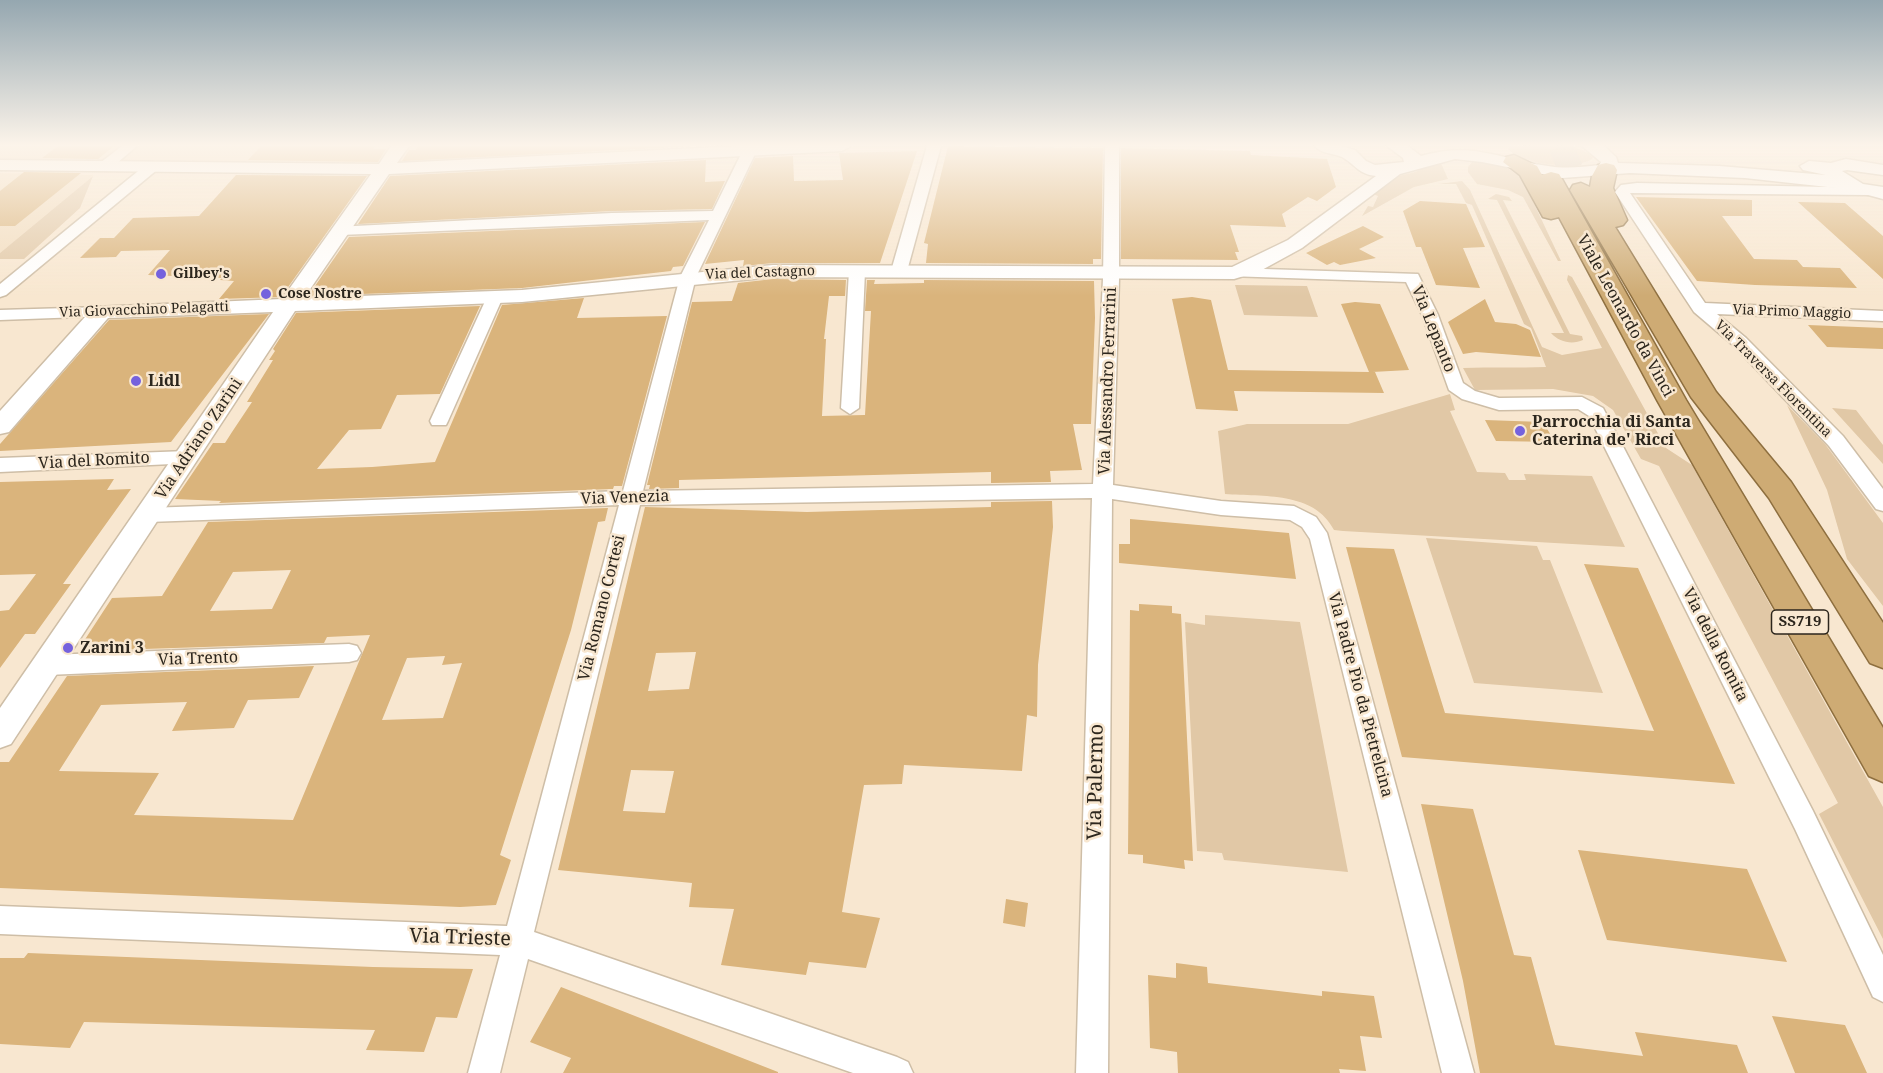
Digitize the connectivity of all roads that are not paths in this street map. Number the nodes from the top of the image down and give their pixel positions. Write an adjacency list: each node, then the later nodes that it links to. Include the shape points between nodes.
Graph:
1 (116, 196): 22 (street)
2 (364, 196): 13 (street, Via Adriano Zarini)
3 (727, 196): 12 (street, Via Romano Cortesi)
4 (920, 196): 16 (street)
5 (1112, 196): 17 (street, Via Alessandro Ferrarini)
6 (1361, 196): 14 (street)
7 (1542, 196): 35 (highway, via 1666,414)
8 (1570, 196): 35 (highway, Viale Leonardo da Vinci / SS719, via 1600,274)
9 (1574, 196): 36 (highway, Viale Leonardo da Vinci / SS719, via 1705,397)
10 (1604, 196): 36 (highway)
11 (1624, 196): 25 (street, Via Traversa Fiorentina)
12 (718, 215): 13 (street); 20 (street, Via Romano Cortesi)
13 (340, 230): 24 (street, Via Adriano Zarini)
14 (1267, 260): 18 (street, Via del Castagno); 19 (street, Via del Castagno, via 1273,267)
15 (857, 271): 16 (street, Via del Castagno); 20 (street, Via del Castagno); 30 (street)
16 (899, 271): 17 (street, Via del Castagno)
17 (1111, 272): 18 (street, Via del Castagno); 37 (street, Via Alessandro Ferrarini)
18 (1234, 273): 19 (street, Via del Castagno)
19 (1299, 276): 21 (street, Via del Castagno)
20 (688, 277): 23 (street, Via del Castagno); 38 (street, Via Romano Cortesi)
21 (1412, 277): 29 (street, Via Lepanto, via 1455,386)
22 (0, 292)
23 (495, 297): 24 (street, Via del Castagno); 31 (street)
24 (288, 306): 26 (street, Via Giovacchino Pelagatti); 33 (street, Via Adriano Zarini)
25 (1700, 308): 28 (street, Via Primo Maggio); 39 (street, Via Traversa Fiorentina, via 1740,342 1836,441)
26 (102, 312): 27 (street, Via Giovacchino Pelagatti); 32 (street)
27 (0, 315)
28 (1883, 316)
29 (1481, 402): 49 (street, Via della Romita, via 1582,403 1596,412 1804,820)
30 (850, 408)
31 (439, 421)
32 (0, 426)
33 (187, 458): 34 (street, Via del Romito); 40 (street, Via Adriano Zarini)
34 (0, 465)
35 (1716, 480): 46 (highway, Viale Leonardo da Vinci / SS719)
36 (1780, 490): 41 (highway); 43 (highway, Viale Leonardo da Vinci / SS719)
37 (1103, 491): 38 (street, Via Venezia); 52 (street, Via Palermo); 53 (street, Via Padre Pio da Pietrelcina, via 1221,508 1294,513 1309,522 1320,538)
38 (629, 498): 40 (street, Via Venezia); 48 (street, Via Romano Cortesi)
39 (1883, 504)
40 (148, 515): 44 (street, Via Adriano Zarini)
41 (1883, 616)
42 (349, 653): 44 (street, Via Trento)
43 (1883, 653)
44 (47, 665): 45 (street, Via Adriano Zarini)
45 (0, 734)
46 (1883, 764)
47 (0, 920): 48 (street, Via Trieste)
48 (519, 941): 50 (street, Via Romano Cortesi); 51 (street, Via Trieste)
49 (1883, 987)
50 (484, 1073)
51 (897, 1073)
52 (1092, 1073)
53 (1458, 1073)

